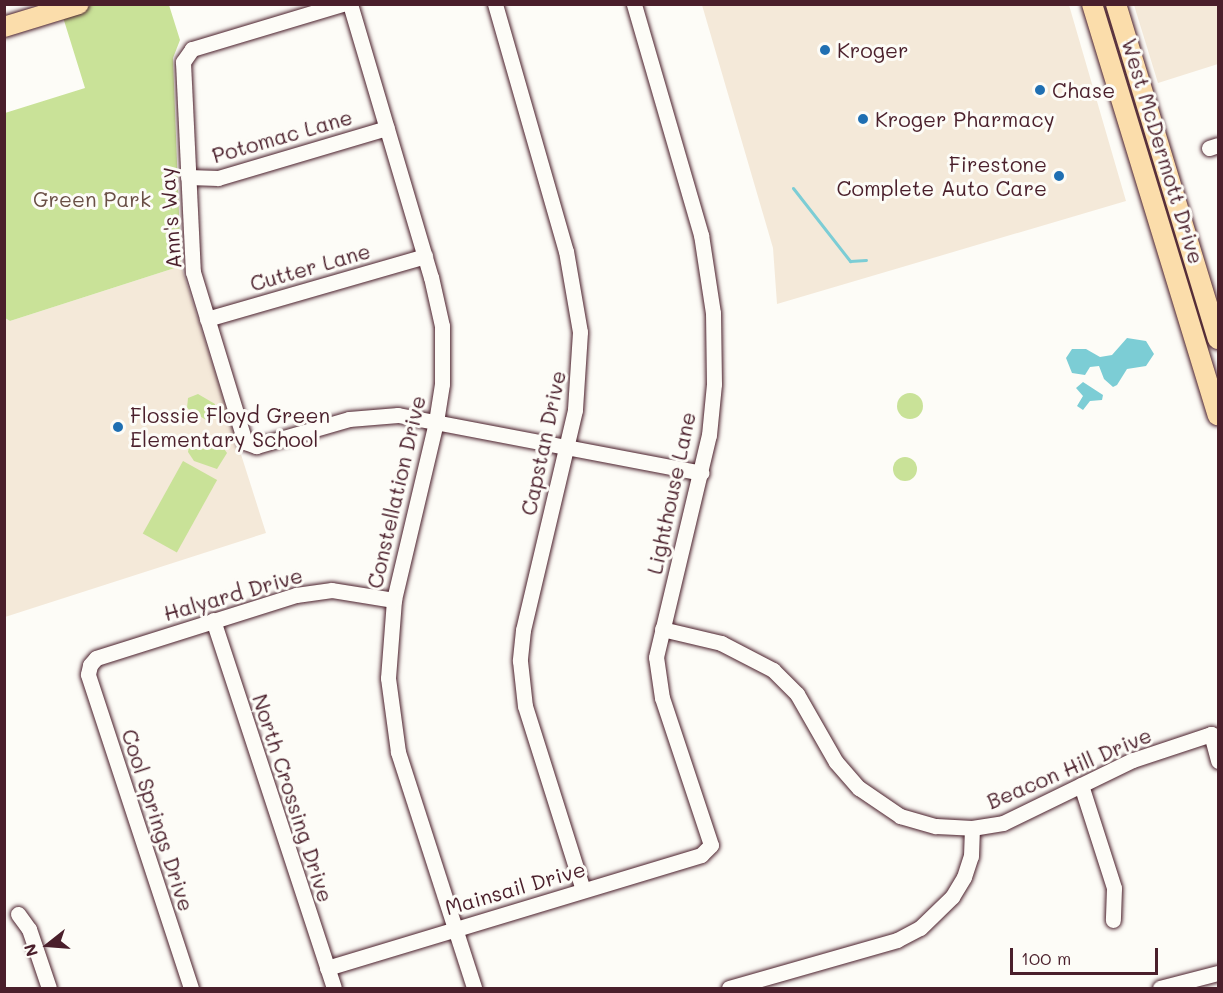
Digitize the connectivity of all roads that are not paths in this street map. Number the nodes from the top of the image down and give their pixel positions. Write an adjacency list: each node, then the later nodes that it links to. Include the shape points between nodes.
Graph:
1 (79, 4): 8 (main road)
2 (342, 4): 10 (street, Ann's Way, via 187,52 183,62)
3 (350, 4): 9 (street, Constellation Drive)
4 (495, 4): 16 (street, Capstan Drive, via 575,291 580,362)
5 (634, 4): 17 (street, Lighthouse Lane, via 699,226 710,287 714,384)
6 (1092, 4): 14 (main road, West McDermott Drive)
7 (1116, 4): 13 (main road, West McDermott Drive)
8 (4, 27)
9 (387, 128): 10 (street, Potomac Lane, via 218,178); 11 (street, Constellation Drive)
10 (188, 177): 12 (street, Ann's Way, via 190,252)
11 (425, 256): 12 (street, Cutter Lane); 15 (street, Constellation Drive, via 442,335)
12 (207, 319): 15 (street, Ann's Way, via 239,428 248,445 376,415)
13 (1218, 339)
14 (1218, 415)
15 (436, 422): 16 (street, via 522,441); 18 (street, Constellation Drive)
16 (566, 444): 17 (street); 27 (street, Capstan Drive, via 523,630 520,661 525,706)
17 (701, 472): 20 (street, Lighthouse Lane)
18 (394, 600): 19 (street, Halyard Drive, via 314,591); 30 (street, Constellation Drive, via 388,678 398,752)
19 (213, 620): 21 (street, Halyard Drive, via 96,658); 31 (street, North Crossing Drive)
20 (662, 629): 25 (street, Beacon Hill Drive, via 721,643 773,670 797,694 846,774 884,807 926,824); 26 (street, Lighthouse Lane, via 656,657 657,680)
21 (90, 665): 34 (street, Cool Springs Drive, via 88,674)
22 (1216, 731): 23 (street); 24 (street, Beacon Hill Drive, via 1133,760)
23 (1218, 761)
24 (1081, 785): 25 (street, Beacon Hill Drive, via 1003,823); 29 (street, via 1114,888)
25 (972, 828): 37 (street, via 964,877 952,897 920,927 897,940)
26 (711, 845): 27 (street, Mainsail Drive, via 701,855)
27 (583, 890): 30 (street, Mainsail Drive)
28 (18, 914): 33 (street, via 29,929)
29 (1113, 920)
30 (454, 928): 31 (street, Mainsail Drive); 36 (street, Constellation Drive)
31 (327, 968): 35 (street, North Crossing Drive)
32 (1218, 973): 38 (street)
33 (49, 988)
34 (191, 988)
35 (334, 988)
36 (474, 988)
37 (729, 988)
38 (1161, 988)

